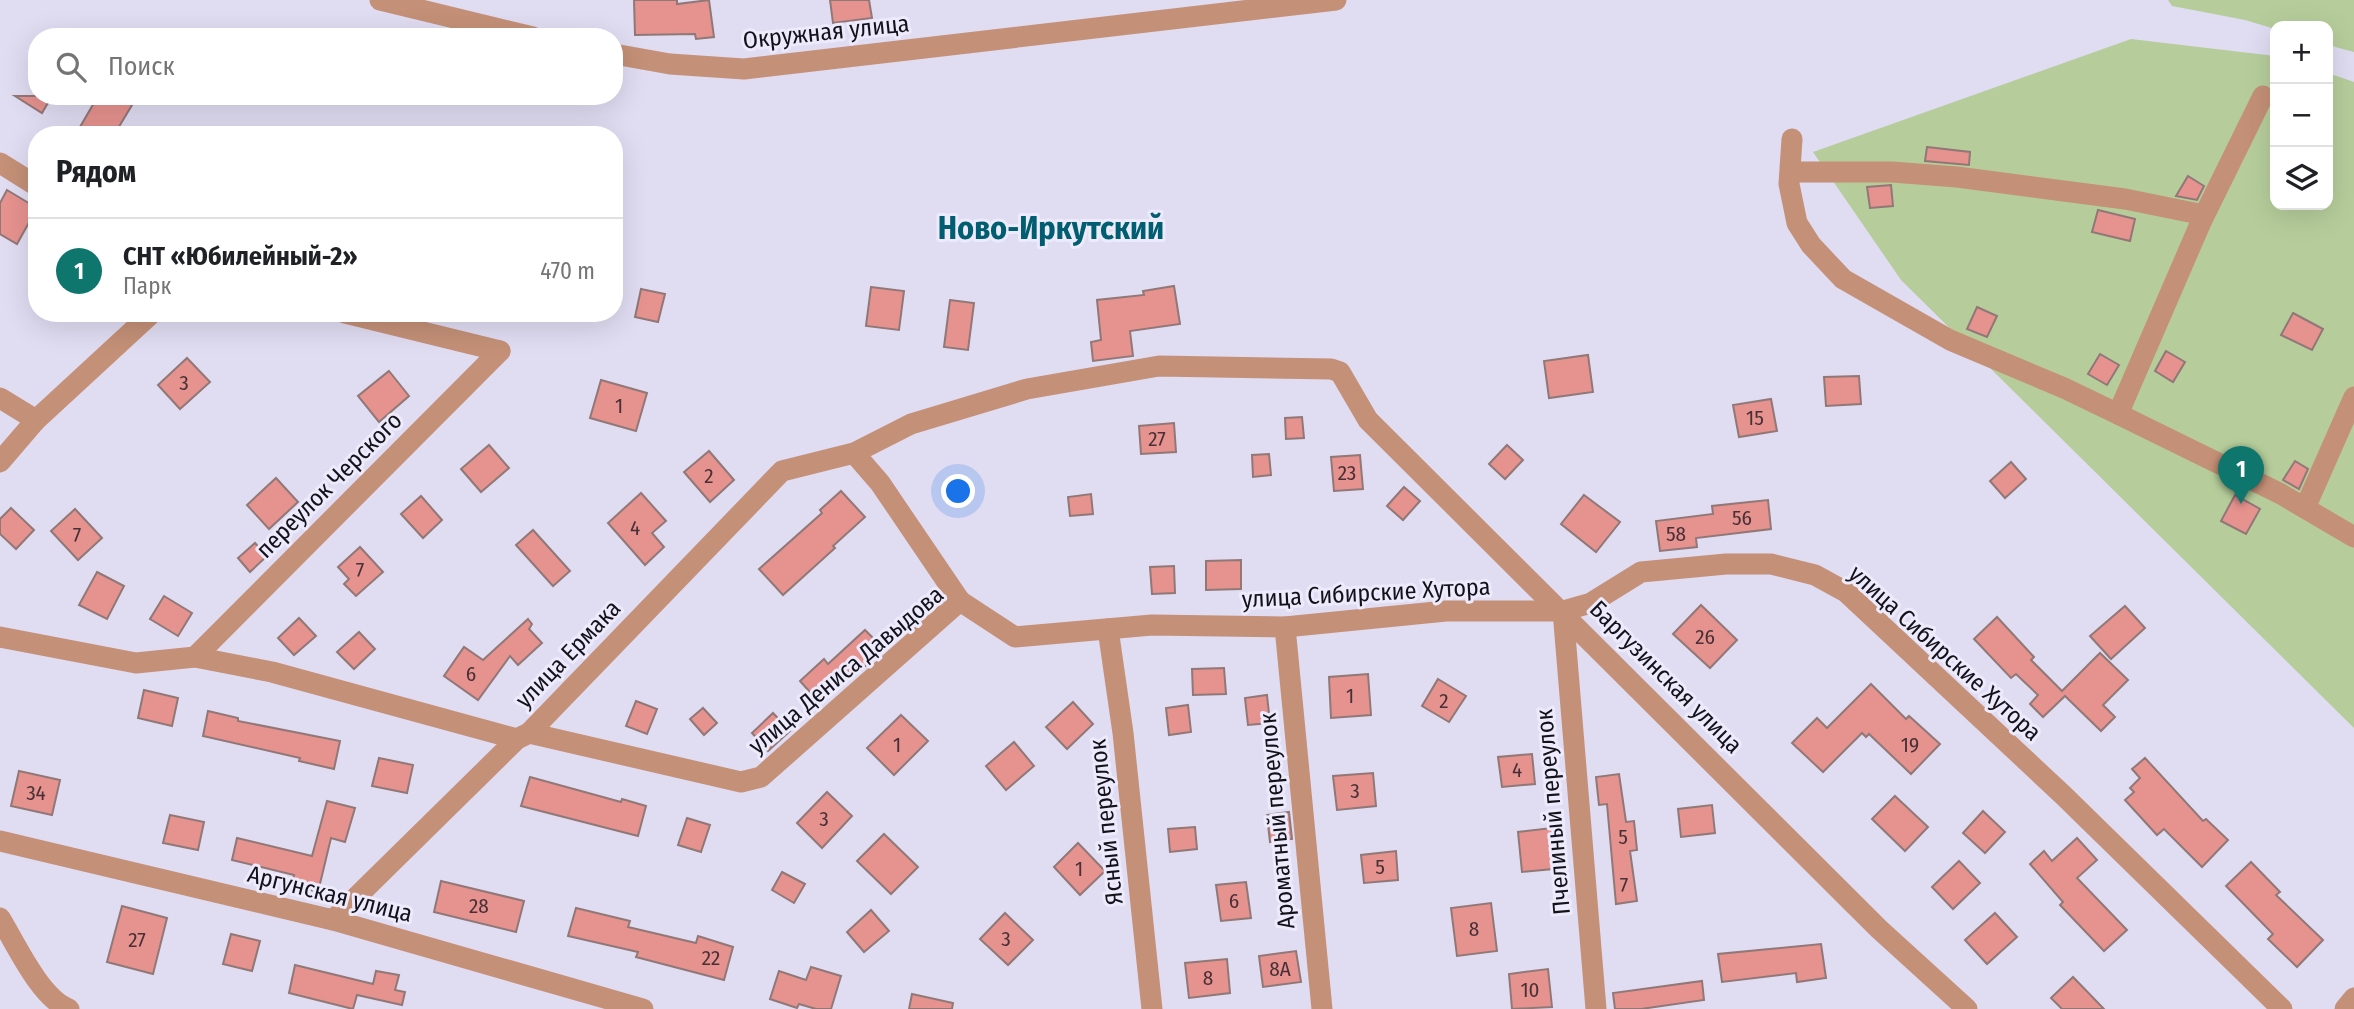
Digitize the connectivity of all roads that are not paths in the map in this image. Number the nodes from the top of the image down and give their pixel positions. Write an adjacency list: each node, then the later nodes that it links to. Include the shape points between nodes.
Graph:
1 (380, 0): 3 (street)
2 (1336, 0): 4 (street, Окружная улица, via 744,69)
3 (496, 28)
4 (623, 56)
5 (2263, 96): 10 (street)
6 (1792, 139): 8 (street)
7 (0, 163): 9 (street)
8 (1791, 172): 10 (street, via 1957,177 2125,199); 16 (street, via 1797,222 1811,245 1843,279 1950,340)
9 (28, 180)
10 (2204, 215): 16 (street)
11 (142, 322): 17 (street)
12 (382, 322): 28 (street, переулок Черского, via 500,351)
13 (1340, 372): 18 (street, улица Ермака, via 1286,366 1159,366 1027,389 911,424); 23 (street, Баргузинская улица, via 1368,420)
14 (2354, 397): 20 (street)
15 (0, 398): 17 (street)
16 (2118, 414): 20 (street)
17 (36, 419): 19 (street)
18 (854, 453): 22 (street, via 880,482); 29 (street, улица Ермака, via 782,471)
19 (0, 462)
20 (2305, 508): 21 (street)
21 (2354, 537)
22 (960, 601): 26 (street, улица Дениса Давыдова, via 1015,637); 29 (street, улица Дениса Давыдова, via 761,777 741,782)
23 (1563, 611): 25 (street, улица Сибирские Хутора, via 1446,611); 38 (street, Пчелиный переулок); 39 (street, Баргузинская улица, via 1879,929); 40 (street, улица Сибирские Хутора, via 1591,603 1642,572 1771,564 1815,575 1846,593 2063,795)
24 (1152, 625): 25 (street, улица Сибирские Хутора); 26 (street, улица Дениса Давыдова)
25 (1286, 628): 37 (street, Ароматный переулок)
26 (1108, 629): 36 (street, Ясный переулок)
27 (0, 637): 28 (street, улица Дениса Давыдова, via 136,663)
28 (195, 657): 29 (street, улица Дениса Давыдова)
29 (523, 736): 32 (street, улица Ермака)
30 (0, 841): 32 (street, Аргунская улица)
31 (0, 918): 34 (street, via 43,987 60,1006)
32 (334, 920): 35 (street, Аргунская улица)
33 (2354, 998): 41 (street)
34 (69, 1009)
35 (643, 1009)
36 (1152, 1009)
37 (1322, 1009)
38 (1596, 1009)
39 (1967, 1009)
40 (2282, 1009)
41 (2344, 1009)

